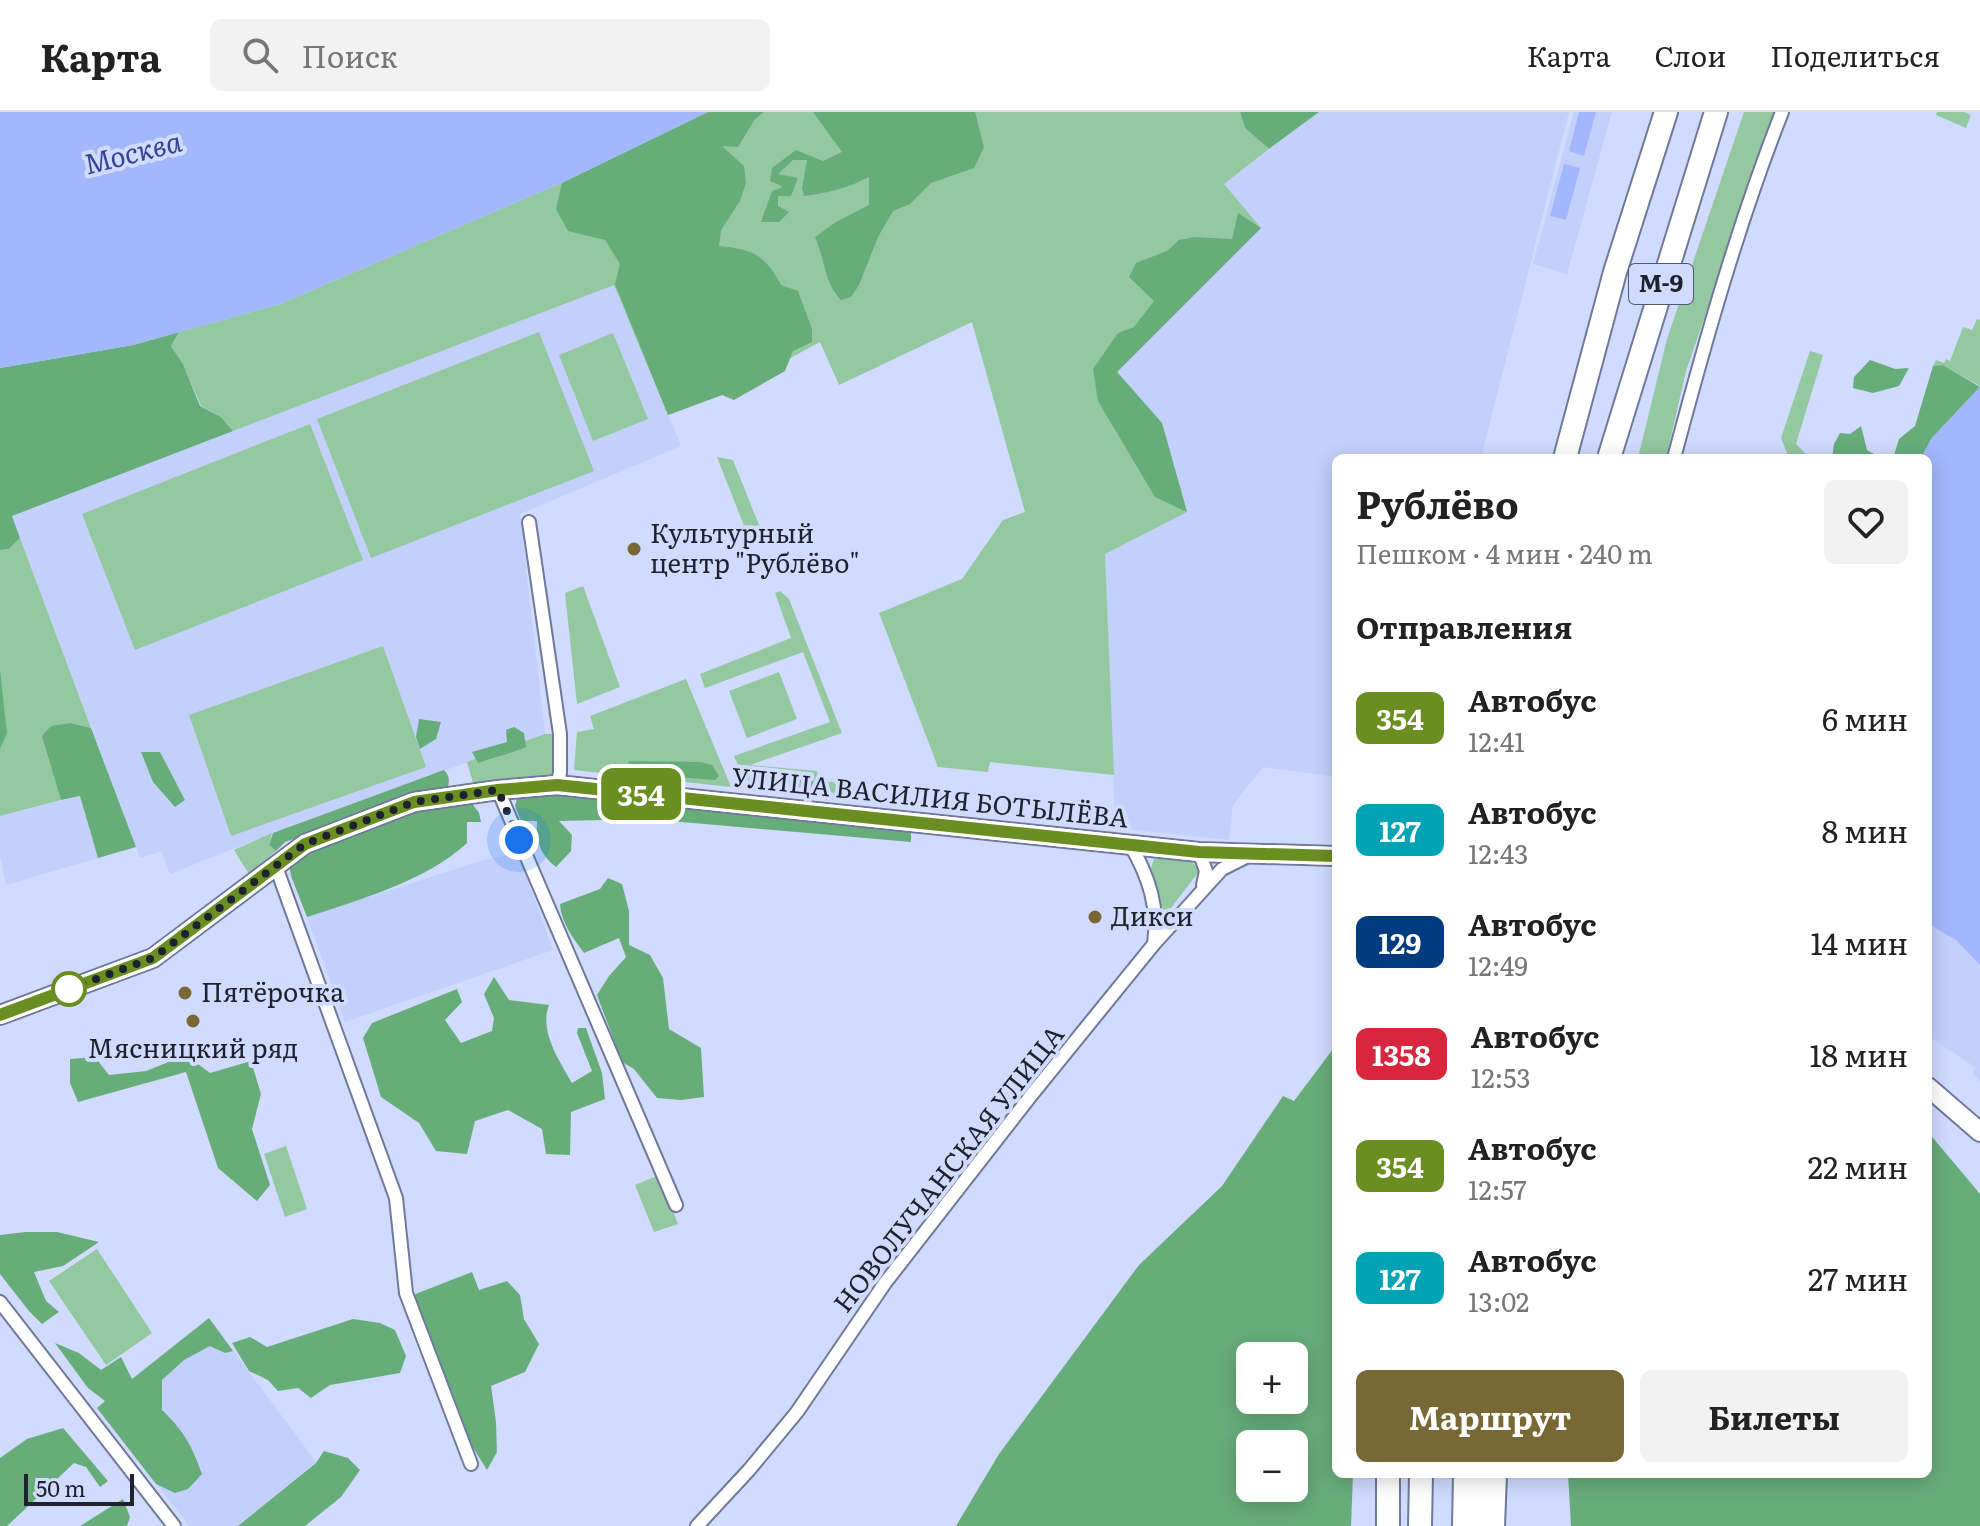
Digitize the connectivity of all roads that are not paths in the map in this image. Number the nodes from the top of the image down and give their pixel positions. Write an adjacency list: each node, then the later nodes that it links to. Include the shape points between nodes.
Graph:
1 (1666, 112): 4 (highway, М-9, via 1615,272)
2 (1716, 112): 5 (highway, М-9)
3 (1782, 112): 6 (street, via 1705,344)
4 (1566, 454)
5 (1610, 454)
6 (1675, 454)
7 (529, 522): 8 (street, via 560,734)
8 (557, 785): 9 (street, УЛИЦА ВАСИЛИЯ БОТЫЛЁВА); 10 (street, УЛИЦА ВАСИЛИЯ БОТЫЛЁВА)
9 (498, 790): 14 (street, УЛИЦА ВАСИЛИЯ БОТЫЛЁВА, via 414,802 305,844); 20 (street)
10 (1131, 846): 11 (street, УЛИЦА ВАСИЛИЯ БОТЫЛЁВА); 16 (street, via 1150,885)
11 (1199, 852): 12 (street, УЛИЦА ВАСИЛИЯ БОТЫЛЁВА); 15 (street, via 1206,871)
12 (1251, 856): 13 (street, УЛИЦА ВАСИЛИЯ БОТЫЛЁВА); 15 (street, НОВОЛУЧАНСКАЯ УЛИЦА, via 1231,862)
13 (1332, 856)
14 (275, 864): 17 (street, УЛИЦА ВАСИЛИЯ БОТЫЛЁВА, via 153,958); 22 (street, via 396,1198 406,1293)
15 (1202, 888): 16 (street, НОВОЛУЧАНСКАЯ УЛИЦА)
16 (1154, 944): 29 (street, НОВОЛУЧАНСКАЯ УЛИЦА, via 885,1283 797,1412)
17 (0, 1015)
18 (1932, 1090): 19 (street)
19 (1980, 1132)
20 (676, 1205)
21 (0, 1302): 28 (street)
22 (471, 1464)
23 (1385, 1478): 30 (highway, bridge)
24 (1421, 1478): 31 (highway)
25 (1465, 1478): 32 (highway)
26 (1485, 1478): 33 (street)
27 (1495, 1478): 34 (highway)
28 (174, 1526)
29 (697, 1526)
30 (1390, 1526)
31 (1420, 1526)
32 (1464, 1526)
33 (1473, 1526)
34 (1493, 1526)

